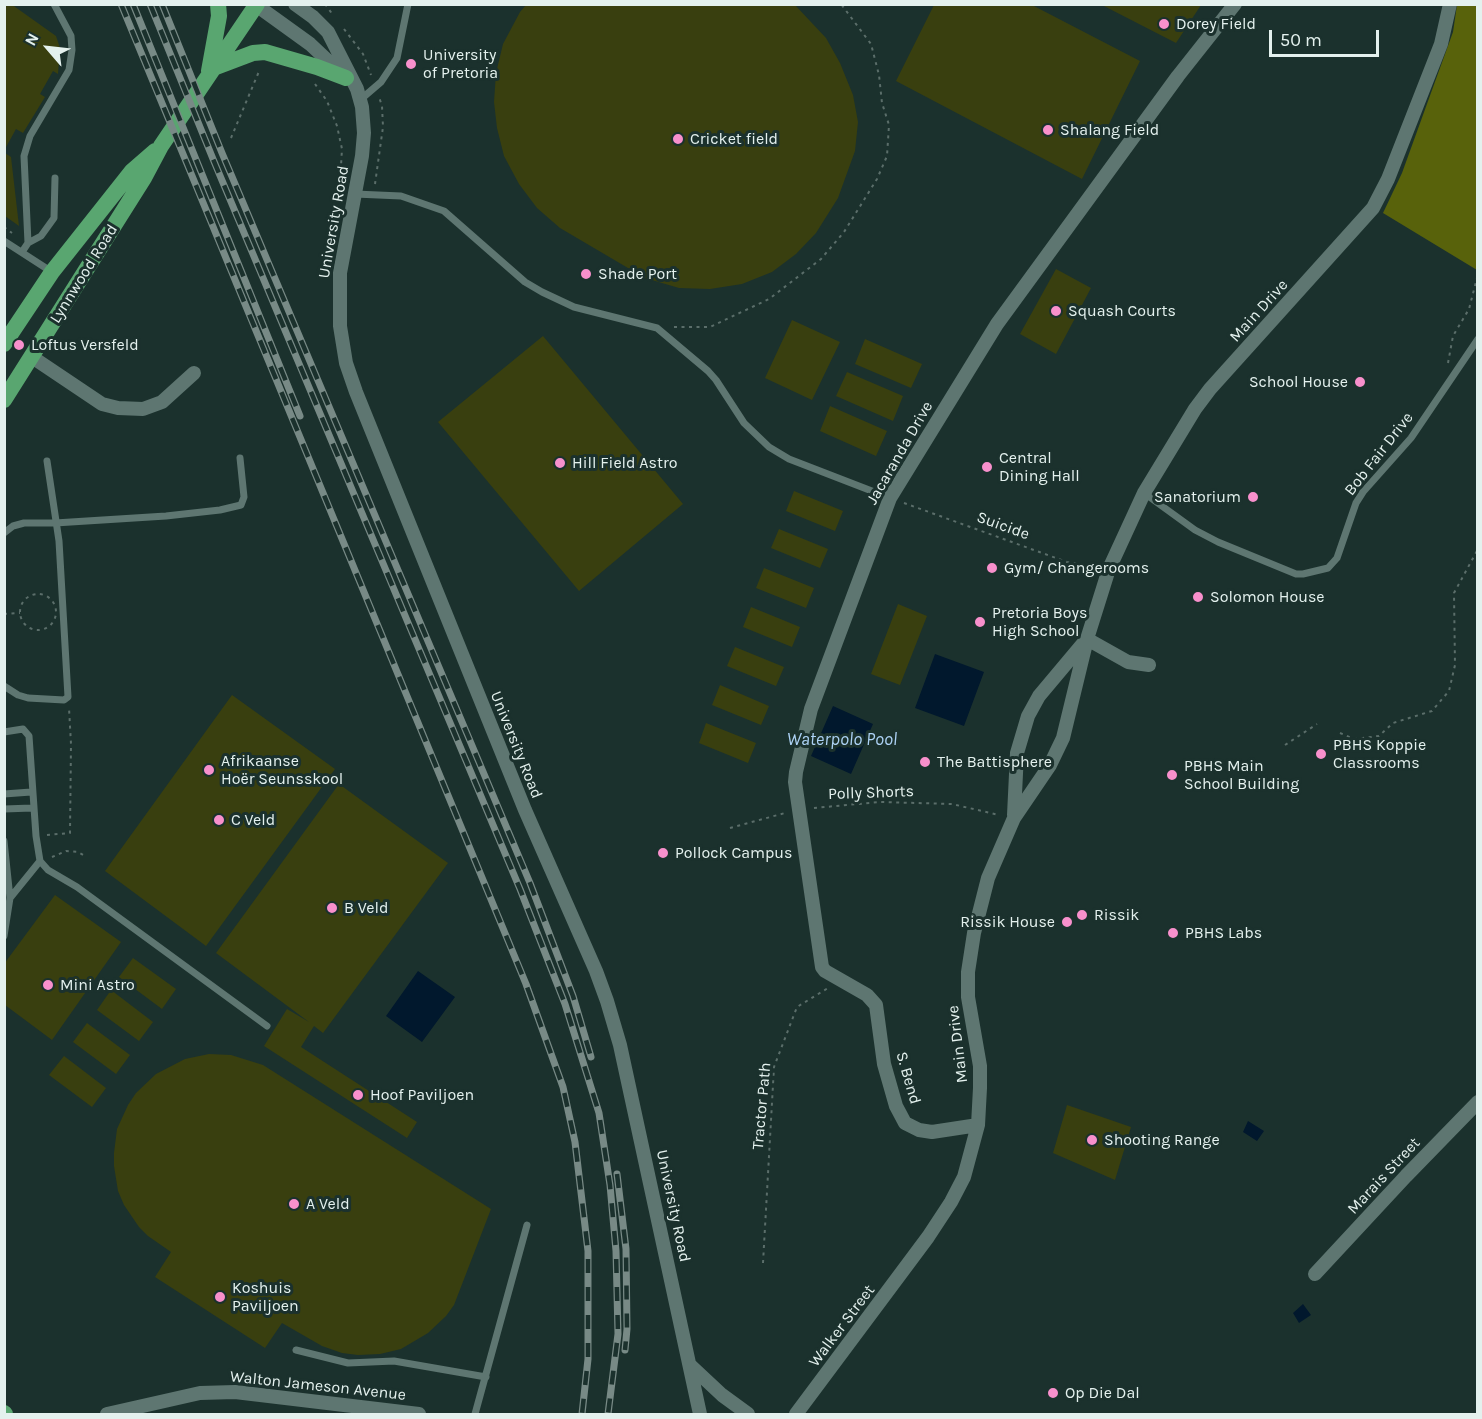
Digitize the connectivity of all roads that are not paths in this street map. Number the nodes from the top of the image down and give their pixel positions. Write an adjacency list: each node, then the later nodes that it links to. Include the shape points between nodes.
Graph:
1 (54, 4): 14 (lane, via 70,36 72,50 69,70 30,136 24,156)
2 (218, 4): 8 (main road)
3 (295, 4): 9 (street, University Road, via 328,32)
4 (408, 4): 9 (lane, via 397,58 381,82)
5 (1235, 4): 25 (street, Jacaranda Drive, via 997,324)
6 (1450, 4): 24 (street, Main Drive, via 1441,44 1389,179 1373,208 1210,389)
7 (256, 5): 8 (main road, Lynnwood Road); 9 (street, via 310,44)
8 (212, 73): 9 (main road, via 253,53 265,52 317,67); 10 (main road, Lynnwood Road)
9 (355, 89): 12 (street, University Road, via 364,133)
10 (161, 146): 16 (main road, Lynnwood Road, via 132,171); 19 (main road, Lynnwood Road)
11 (54, 178): 14 (lane, via 54,218 41,236)
12 (354, 194): 25 (lane, via 401,196 444,211 525,282 542,292 574,307 657,328 708,370 744,423 769,447 789,459); 49 (street, University Road, via 339,299 346,363 520,799 607,1001)
13 (4, 241): 15 (lane)
14 (28, 243): 15 (lane)
15 (22, 252): 16 (lane)
16 (52, 272): 18 (main road, Lynnwood Road)
17 (1478, 339): 24 (lane, Bob Fair Drive, via 1411,438 1363,492 1336,558 1328,568 1296,574 1195,530)
18 (4, 344)
19 (32, 357): 20 (street, via 102,404 118,408 143,409 162,402); 21 (main road, Lynnwood Road)
20 (194, 373)
21 (4, 400)
22 (240, 458): 26 (lane, via 244,497 241,505 175,515)
23 (47, 460): 26 (lane)
24 (1144, 493): 28 (street, Main Drive, via 1109,570)
25 (890, 498): 41 (street, Jacaranda Drive, via 811,709 795,778 820,964)
26 (55, 523): 27 (lane, via 24,523); 30 (lane, via 68,697 28,698)
27 (4, 533)
28 (1088, 639): 29 (street, via 1128,662); 36 (street, Main Drive, via 1063,738 1050,765); 36 (street, Main Drive, via 1060,668 1028,716 1017,753)
29 (1149, 665)
30 (4, 686)
31 (4, 732): 32 (lane, via 23,729 30,736)
32 (31, 792): 33 (lane); 35 (lane)
33 (4, 794)
34 (4, 808): 35 (lane)
35 (32, 808): 38 (lane)
36 (1014, 818): 44 (street, Main Drive, via 988,878 968,972 968,997 980,1066)
37 (4, 841): 39 (lane)
38 (40, 861): 39 (lane); 42 (lane)
39 (10, 898): 40 (lane)
40 (4, 936)
41 (844, 983): 44 (street, S. Bend, via 867,995 876,1005 884,1064 905,1123 932,1132)
42 (267, 1026)
43 (1478, 1102): 47 (street, Marais Street)
44 (978, 1125): 46 (street, Main Drive, via 964,1177)
45 (527, 1225): 50 (lane)
46 (914, 1256): 56 (street, Walker Street)
47 (1315, 1274)
48 (296, 1350): 50 (lane, via 348,1362 394,1361)
49 (691, 1366): 54 (street, University Road); 55 (street)
50 (486, 1377): 53 (lane)
51 (107, 1414): 52 (street, Walton Jameson Avenue, via 200,1392 235,1392)
52 (419, 1414)
53 (475, 1414)
54 (700, 1414)
55 (748, 1414)
56 (796, 1414)

